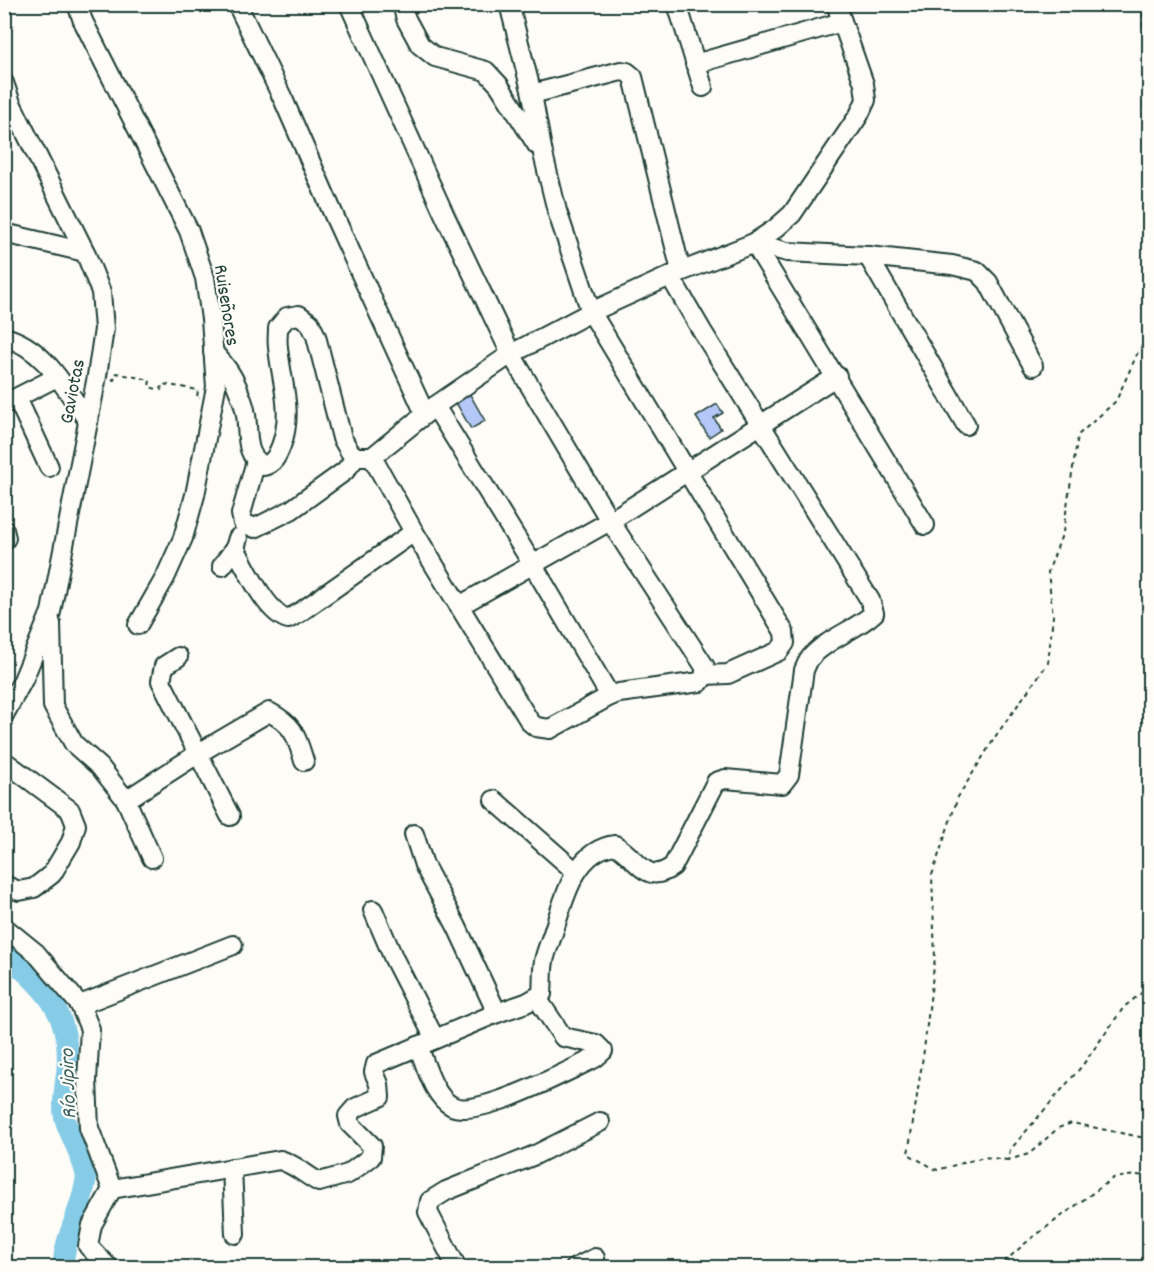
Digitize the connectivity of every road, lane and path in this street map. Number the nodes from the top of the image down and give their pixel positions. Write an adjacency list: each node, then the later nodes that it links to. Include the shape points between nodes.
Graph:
1 (77, 4): 24 (street, Ruiseñores, via 189,231 205,278)
2 (237, 4): 32 (street, via 322,190)
3 (349, 4): 25 (street)
4 (402, 4): 14 (street, via 420,45 435,57 486,71)
5 (509, 4): 12 (street)
6 (677, 4): 9 (street)
7 (1143, 4): 18 (path)
8 (839, 13): 9 (street); 16 (street, via 866,100 792,214)
9 (695, 64): 11 (street)
10 (4, 83): 13 (street, Gaviotas)
11 (703, 87)
12 (532, 94): 14 (street); 20 (street, via 621,71 631,74)
13 (8, 102): 17 (street, Gaviotas)
14 (543, 154): 21 (street, via 557,211)
15 (4, 233): 17 (street)
16 (754, 243): 19 (street, via 788,252); 20 (street); 28 (street)
17 (86, 252): 27 (street, Gaviotas, via 101,292 104,329)
18 (1149, 255)
19 (868, 256): 26 (street, via 977,271 988,282); 35 (street)
20 (676, 274): 21 (street); 34 (street, via 702,331)
21 (591, 312): 25 (street); 39 (street)
22 (1149, 335): 74 (path, via 1116,401 1078,435 1063,532 1048,572 1053,616 1048,663 958,797 932,875 935,958 908,1154 937,1170 984,1157)
23 (4, 337): 29 (street, via 30,348)
24 (213, 352): 30 (street, Ruiseñores); 37 (street, via 229,370 238,389 246,413 249,449)
25 (511, 354): 32 (street); 40 (street)
26 (1033, 366)
27 (97, 376): 30 (path, via 114,380 116,373 150,380 149,387 161,390 162,384 198,390 197,398 201,398 201,392); 33 (street, Gaviotas)
28 (837, 376): 34 (street); 42 (street)
29 (57, 377): 31 (street); 33 (street)
30 (214, 395): 49 (street, Ruiseñores, via 183,538)
31 (11, 401): 38 (street)
32 (430, 410): 36 (street); 45 (street)
33 (88, 421): 48 (street, Gaviotas)
34 (761, 423): 39 (street); 62 (street, via 870,600 874,613 810,658 804,670 789,776 782,784 725,779 716,782 673,866 663,874 646,871 615,845 601,848)
35 (966, 425)
36 (364, 457): 37 (street, via 350,452 342,438 316,336 310,323 299,315 287,317 278,328 288,412 285,437 272,464); 41 (street, via 291,510 259,527); 43 (street)
37 (256, 462): 41 (street, via 242,511)
38 (49, 467)
39 (686, 471): 40 (street); 51 (street, via 784,632 785,643 779,651 728,674)
40 (610, 521): 45 (street); 51 (street, via 705,667)
41 (243, 522): 44 (street)
42 (925, 525)
43 (414, 532): 44 (street, via 288,618 279,616 269,604); 47 (street)
44 (235, 548): 46 (street)
45 (533, 565): 47 (street); 52 (street)
46 (222, 566)
47 (459, 606): 52 (street, via 536,727 550,729)
48 (51, 612): 53 (street, Gaviotas, via 23,681); 57 (street, via 53,706 74,744 100,767)
49 (138, 625)
50 (178, 657): 54 (street, via 164,666 162,681)
51 (705, 675): 52 (street, via 693,684)
52 (610, 696)
53 (4, 715)
54 (199, 753): 55 (street, via 269,712 295,732); 57 (street); 59 (street)
55 (304, 760)
56 (4, 762): 63 (street, via 70,810 76,825 52,874 34,888 19,891)
57 (126, 800): 61 (street)
58 (494, 800): 62 (street)
59 (230, 816)
60 (414, 834): 70 (street, via 424,865)
61 (152, 858)
62 (576, 872): 68 (street, via 544,962 542,993)
63 (4, 885)
64 (373, 910): 71 (street)
65 (4, 927): 69 (street, via 36,953)
66 (233, 945): 69 (street)
67 (1149, 986): 74 (path, via 1124,1007 1082,1066 1010,1150)
68 (537, 998): 70 (street); 71 (street, via 562,1037 596,1044 603,1051 595,1059 491,1105 467,1109 453,1106 441,1097 432,1080)
69 (80, 1005): 77 (street, via 90,1029 89,1128)
70 (497, 1013): 71 (street)
71 (427, 1043): 75 (street, via 376,1064 380,1097 355,1108 348,1116 350,1124 372,1146 371,1157 348,1174 319,1182 290,1162 280,1160)
72 (600, 1122): 81 (street, via 430,1201 428,1212)
73 (1149, 1139): 74 (path, via 1072,1123 1058,1128 1029,1154)
74 (1008, 1160)
75 (232, 1168): 77 (street); 78 (street)
76 (1149, 1176): 83 (path, via 1113,1179 1028,1240)
77 (112, 1189): 80 (street, via 92,1225 88,1246)
78 (235, 1234)
79 (595, 1258): 82 (street)
80 (109, 1268)
81 (457, 1268)
82 (575, 1268)
83 (997, 1268)

